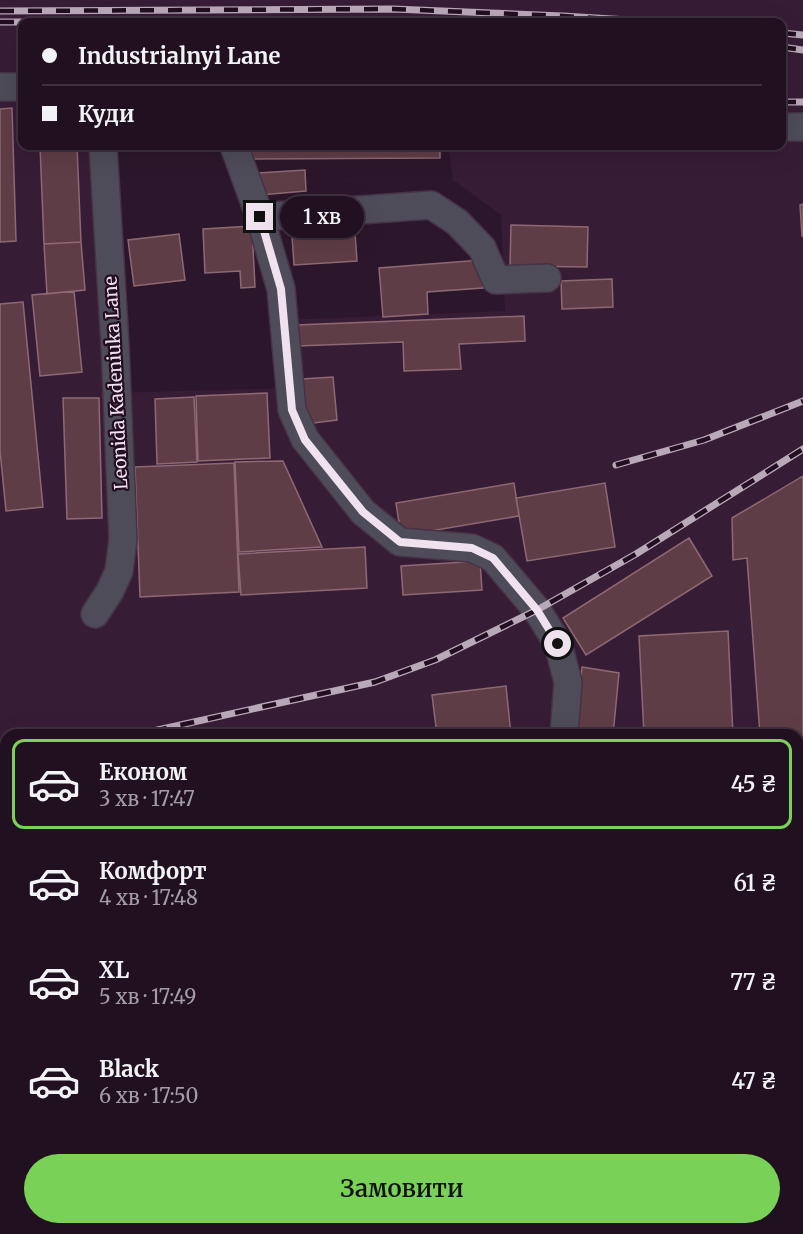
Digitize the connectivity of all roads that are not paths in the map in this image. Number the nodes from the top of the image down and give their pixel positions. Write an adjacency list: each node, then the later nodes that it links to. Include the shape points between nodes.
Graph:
1 (0, 87): 2 (street)
2 (18, 87)
3 (786, 127): 4 (street)
4 (803, 127)
5 (103, 150): 9 (street, Leonida Kadeniuka Lane, via 123,539 119,571)
6 (235, 150): 7 (street)
7 (260, 217): 8 (street, via 431,205 457,222 482,248 496,280); 10 (street, via 281,289 292,410 305,440 363,512 400,542 472,548 493,558 537,610 558,644 568,682)
8 (547, 278)
9 (95, 614)
10 (564, 729)

